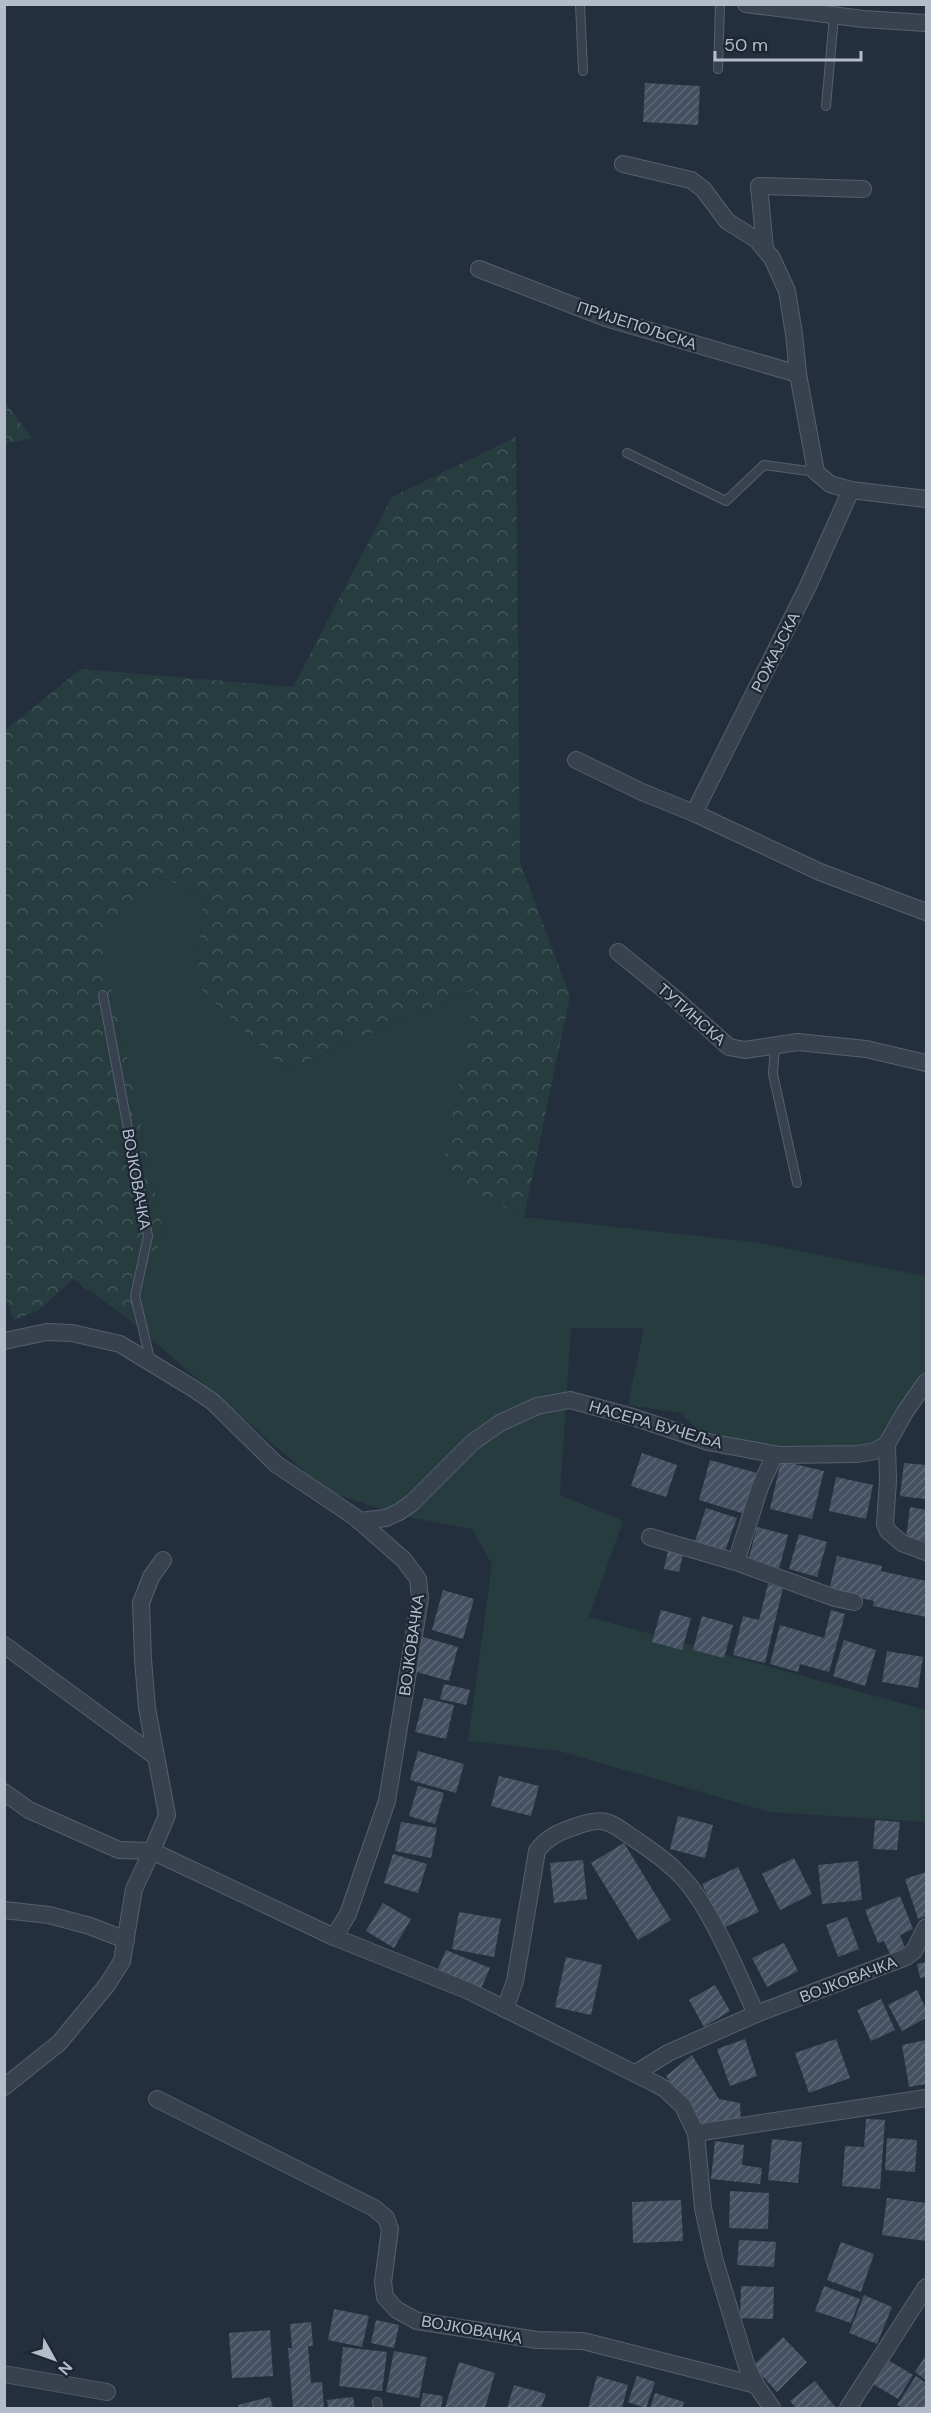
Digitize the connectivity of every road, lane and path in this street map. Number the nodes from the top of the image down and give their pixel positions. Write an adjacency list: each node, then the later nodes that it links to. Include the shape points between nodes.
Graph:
1 (580, 4): 8 (lane)
2 (720, 4): 7 (lane)
3 (746, 4): 5 (street)
4 (863, 12): 5 (street); 6 (street)
5 (834, 16): 9 (lane)
6 (927, 23)
7 (717, 69)
8 (583, 71)
9 (826, 106)
10 (623, 164): 12 (street, via 691,180 703,189 727,221)
11 (863, 189): 12 (street, via 759,186)
12 (765, 248): 14 (street, via 787,291)
13 (479, 269): 14 (street, ПРИЈЕПОЉСКА, via 606,318)
14 (798, 374): 16 (street)
15 (627, 453): 16 (lane, via 726,501 764,465)
16 (816, 472): 17 (street, via 830,484)
17 (851, 490): 18 (street); 20 (street, РОЖАЈСКА, via 808,586)
18 (927, 499)
19 (576, 760): 20 (street)
20 (694, 813): 21 (street, via 820,872)
21 (927, 912)
22 (618, 952): 24 (street, ТУТИНСКА, via 729,1047 745,1050)
23 (103, 995): 28 (lane, ВОЈКОВАЧКА, via 148,1236 135,1296)
24 (775, 1044): 25 (street, ТУТИНСКА, via 798,1042 866,1049); 26 (lane, via 774,1074)
25 (927, 1063)
26 (797, 1183)
27 (4, 1341): 28 (street, ВОЈКОВАЧКА, via 47,1332 72,1333 120,1344)
28 (151, 1363): 32 (street, ВОЈКОВАЧКА, via 213,1402 276,1464)
29 (927, 1382): 30 (street)
30 (887, 1444): 31 (street, НАСЕРА ВУЧЕЉА, via 858,1454); 34 (street, via 885,1524 902,1543)
31 (775, 1454): 32 (street, НАСЕРА ВУЧЕЉА, via 708,1442 570,1400 555,1402 518,1414 473,1442 399,1512); 36 (street, via 760,1486)
32 (359, 1521): 44 (street, ВОЈКОВАЧКА, via 404,1560 418,1579 420,1598 387,1801 348,1914)
33 (650, 1537): 36 (street)
34 (927, 1552)
35 (163, 1560): 39 (street, via 141,1603 142,1659)
36 (736, 1562): 37 (street)
37 (854, 1602)
38 (4, 1645): 39 (street)
39 (155, 1756): 41 (street, via 167,1815)
40 (4, 1792): 41 (street, via 29,1810 119,1850)
41 (152, 1851): 44 (street); 45 (street, via 134,1889)
42 (4, 1910): 45 (street, via 50,1915)
43 (927, 1927): 47 (street, ВОЈКОВАЧКА, via 914,1951 906,1957)
44 (334, 1937): 46 (street)
45 (126, 1940): 49 (street, via 122,1961 89,2007 59,2043)
46 (505, 2009): 47 (street, via 515,1982 537,1851 555,1835 596,1820 615,1826 686,1881 705,1909); 48 (street)
47 (756, 2014): 48 (street, ВОЈКОВАЧКА, via 668,2053)
48 (636, 2073): 52 (street, via 673,2097 690,2116)
49 (4, 2087)
50 (927, 2098): 52 (street)
51 (157, 2099): 55 (street, ВОЈКОВАЧКА, via 374,2208 386,2218 390,2229 383,2282 385,2297 397,2310 417,2321 537,2340 583,2341)
52 (696, 2133): 55 (street, via 703,2208 714,2258)
53 (927, 2287): 58 (street)
54 (4, 2374): 56 (street)
55 (756, 2385): 57 (street)
56 (107, 2392)
57 (772, 2409)
58 (848, 2409)

